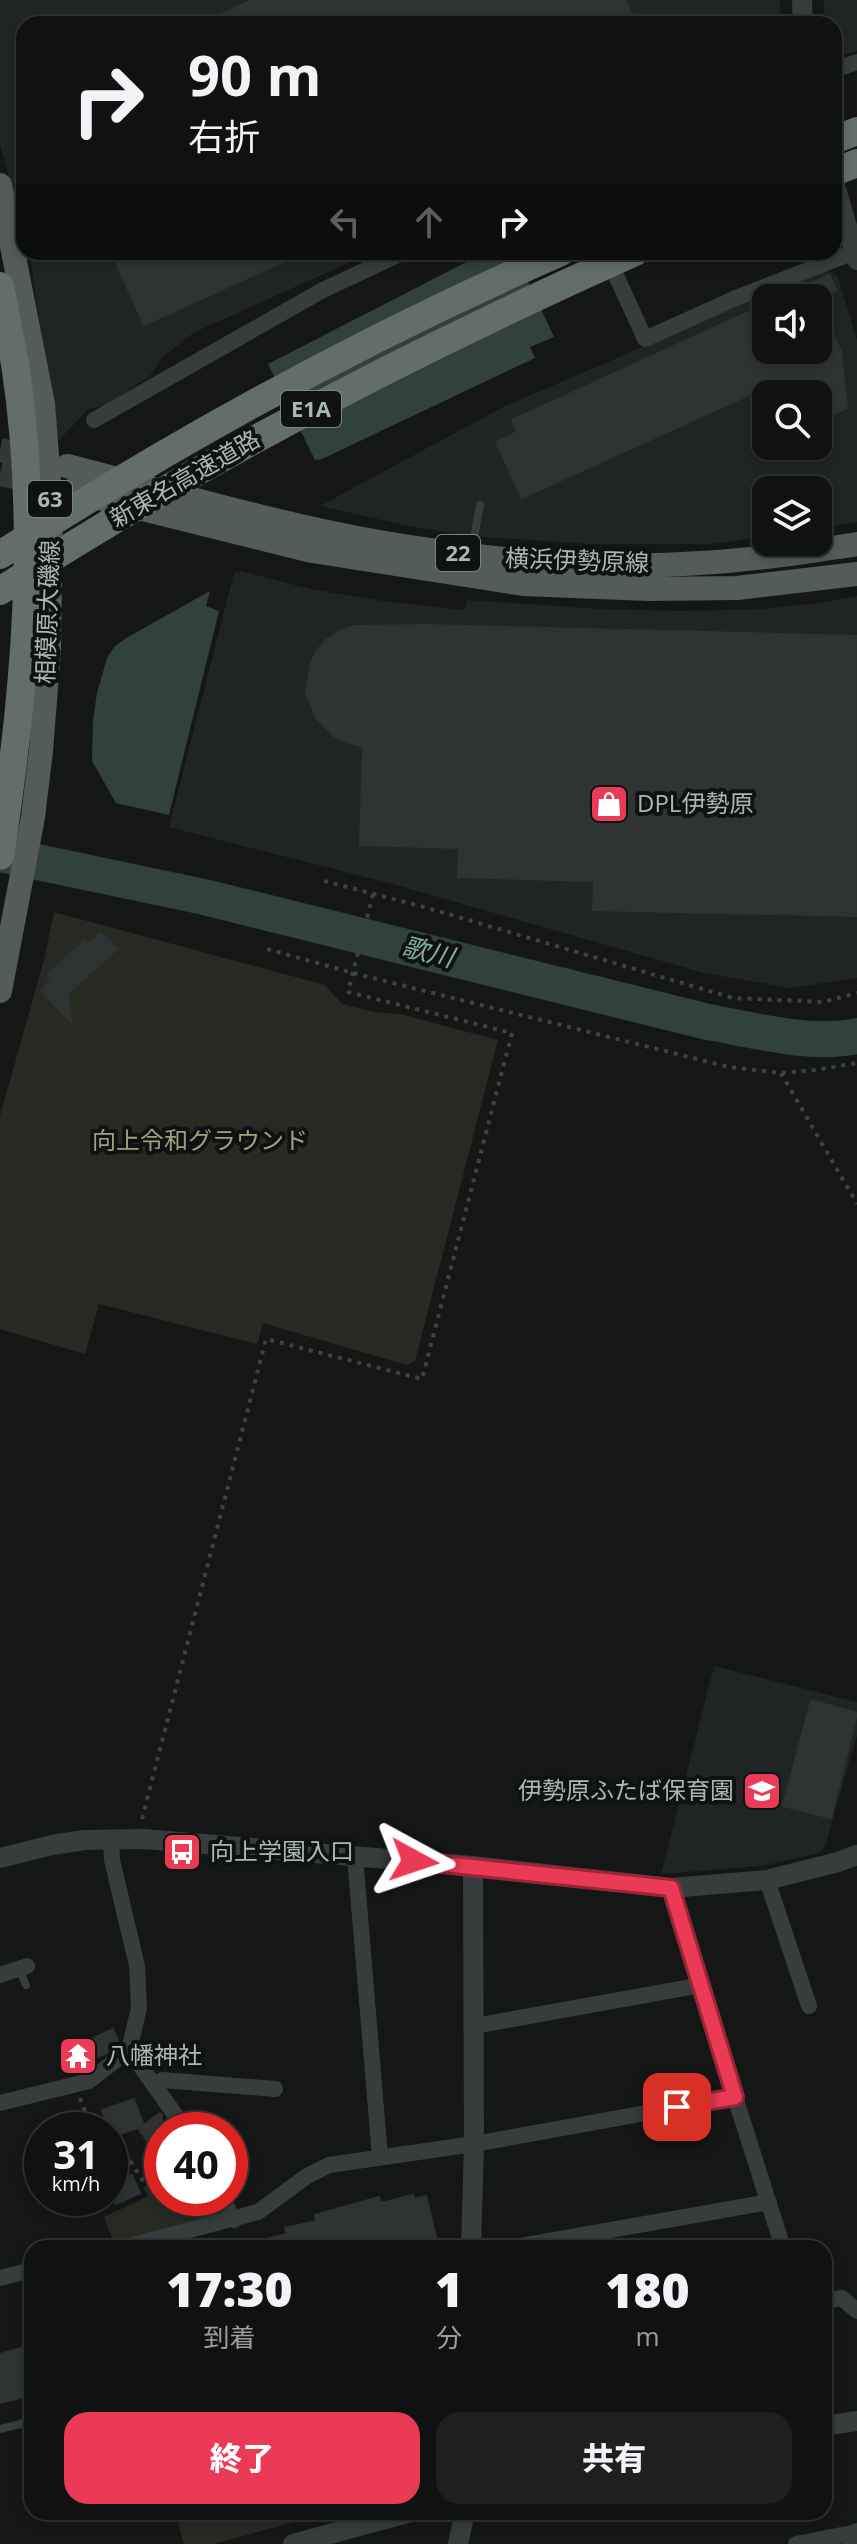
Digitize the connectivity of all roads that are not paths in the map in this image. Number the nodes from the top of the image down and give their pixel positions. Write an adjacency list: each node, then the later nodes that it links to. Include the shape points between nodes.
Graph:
1 (0, 185): 19 (main road, 相模原大磯線 / 63, via 43,404 51,506 49,649)
2 (842, 208): 3 (street)
3 (856, 254)
4 (387, 260): 10 (street, via 323,290)
5 (544, 260): 15 (highway, 新東名高速道路 / E1A, bridge, via 326,366 181,445)
6 (609, 260): 8 (street, via 645,339)
7 (617, 260): 18 (highway, 新東名高速道路 / E1A, bridge, via 332,397 199,469)
8 (840, 260)
9 (0, 286): 19 (highway, via 25,467)
10 (94, 420)
11 (67, 466): 16 (main road, 横浜伊勢原線 / 22, via 320,530)
12 (70, 491): 17 (main road, 横浜伊勢原線 / 22, via 312,551 523,584 737,588)
13 (480, 505): 16 (lane)
14 (857, 544): 16 (main road, 横浜伊勢原線 / 22, via 751,559 649,565)
15 (0, 555)
16 (470, 555)
17 (857, 574)
18 (0, 591)
19 (20, 813): 20 (highway); 21 (main road, 相模原大磯線 / 63, via 21,890)
20 (0, 856)
21 (0, 991)
22 (111, 1839): 24 (street); 25 (street, via 52,1845); 35 (street, via 137,1966 139,2008)
23 (857, 1855): 27 (street)
24 (355, 1856): 26 (street); 42 (street)
25 (0, 1858)
26 (473, 1866): 28 (street); 34 (street)
27 (767, 1880): 28 (street); 33 (street, via 795,1989)
28 (671, 1888): 32 (street)
29 (23, 1967): 30 (street); 31 (lane)
30 (0, 1975)
31 (26, 1985)
32 (702, 1985): 34 (street); 38 (street)
33 (809, 2006)
34 (474, 2026): 41 (street)
35 (129, 2050): 36 (street); 39 (street, via 89,2081 17,2090)
36 (155, 2085): 37 (street, via 162,2080); 40 (street)
37 (275, 2089)
38 (735, 2097): 41 (street); 43 (street)
39 (0, 2103)
40 (174, 2112)
41 (474, 2144): 42 (street); 47 (street)
42 (380, 2157): 45 (street, via 329,2165 258,2212)
43 (769, 2202): 48 (street); 49 (street)
44 (232, 2216): 45 (street)
45 (234, 2220): 46 (street)
46 (153, 2240)
47 (471, 2240)
48 (553, 2240)
49 (781, 2240)
50 (24, 2272): 51 (street)
51 (0, 2278)
52 (832, 2300): 53 (street, via 842,2298)
53 (857, 2311)
54 (857, 2421): 56 (street)
55 (24, 2423): 57 (lane)
56 (832, 2425)
57 (0, 2429)
58 (386, 2520): 61 (street)
59 (463, 2520): 63 (street)
60 (857, 2533): 64 (street); 65 (street)
61 (324, 2540): 62 (street)
62 (293, 2544)
63 (458, 2544)
64 (796, 2544)
65 (852, 2544)

